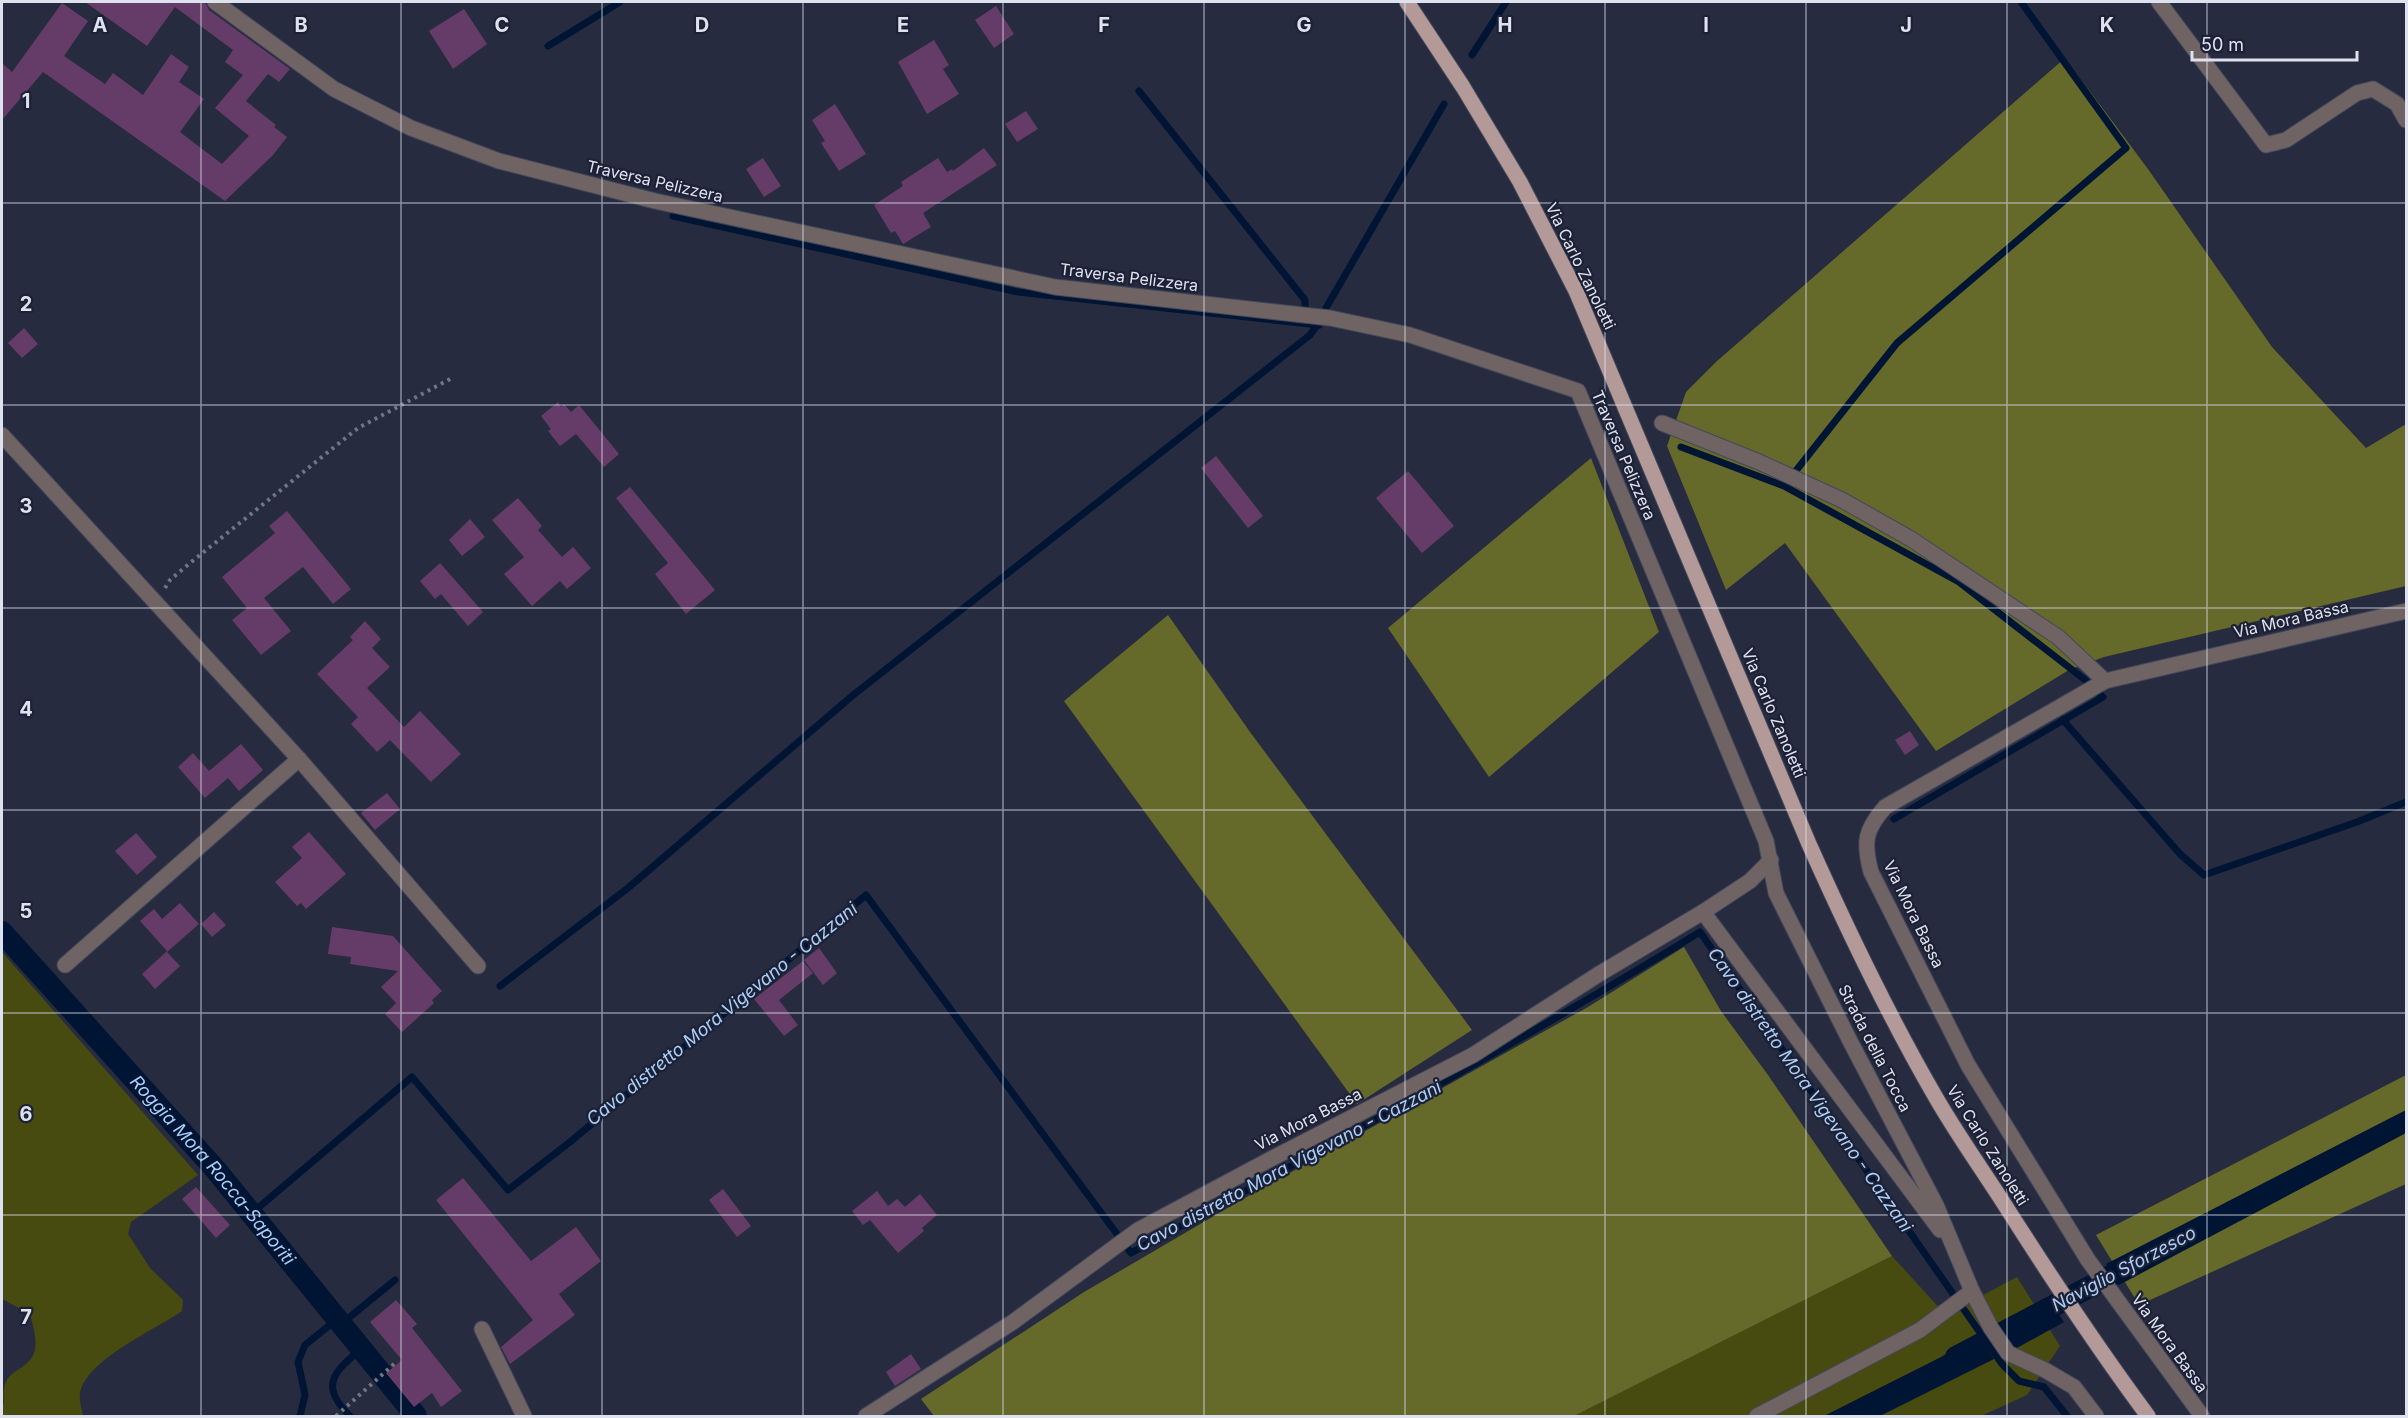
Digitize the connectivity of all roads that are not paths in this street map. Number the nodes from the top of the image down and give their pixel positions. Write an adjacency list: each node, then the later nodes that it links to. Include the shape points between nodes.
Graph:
1 (214, 2): 10 (street, Traversa Pelizzera, via 334,89 411,128 499,161 655,201 1055,287 1330,318 1410,335 1578,391 1762,830)
2 (1407, 2): 21 (main road, Via Carlo Zanoletti, via 1520,182 1576,291 1841,916 1935,1096 2084,1328)
3 (2159, 2): 4 (street, via 2266,145 2286,140 2357,93 2373,89 2397,104)
4 (2406, 120)
5 (1662, 423): 8 (street, via 1782,473 1911,539 2058,637)
6 (2, 435): 9 (street)
7 (2406, 611): 8 (street, Via Mora Bassa)
8 (2103, 682): 22 (street, Via Mora Bassa, via 1886,807 1871,824 1866,844 1871,872 1968,1065 2088,1260)
9 (299, 759): 12 (street); 13 (street)
10 (1771, 861): 11 (street, Via Mora Bassa, via 1750,881); 14 (street, Strada della Tocca, via 1776,893 1936,1205)
11 (1703, 912): 14 (street, Strada della Tocca); 18 (street, Via Mora Bassa, via 1473,1055 1130,1236 1013,1322)
12 (65, 965)
13 (478, 966)
14 (1955, 1250): 15 (street, Strada della Tocca)
15 (1969, 1294): 19 (street, via 1920,1330); 20 (street, Strada della Tocca, via 2008,1353 2074,1387)
16 (482, 1329): 17 (street)
17 (524, 1416)
18 (866, 1416)
19 (1757, 1416)
20 (2096, 1416)
21 (2148, 1416)
22 (2202, 1416)

